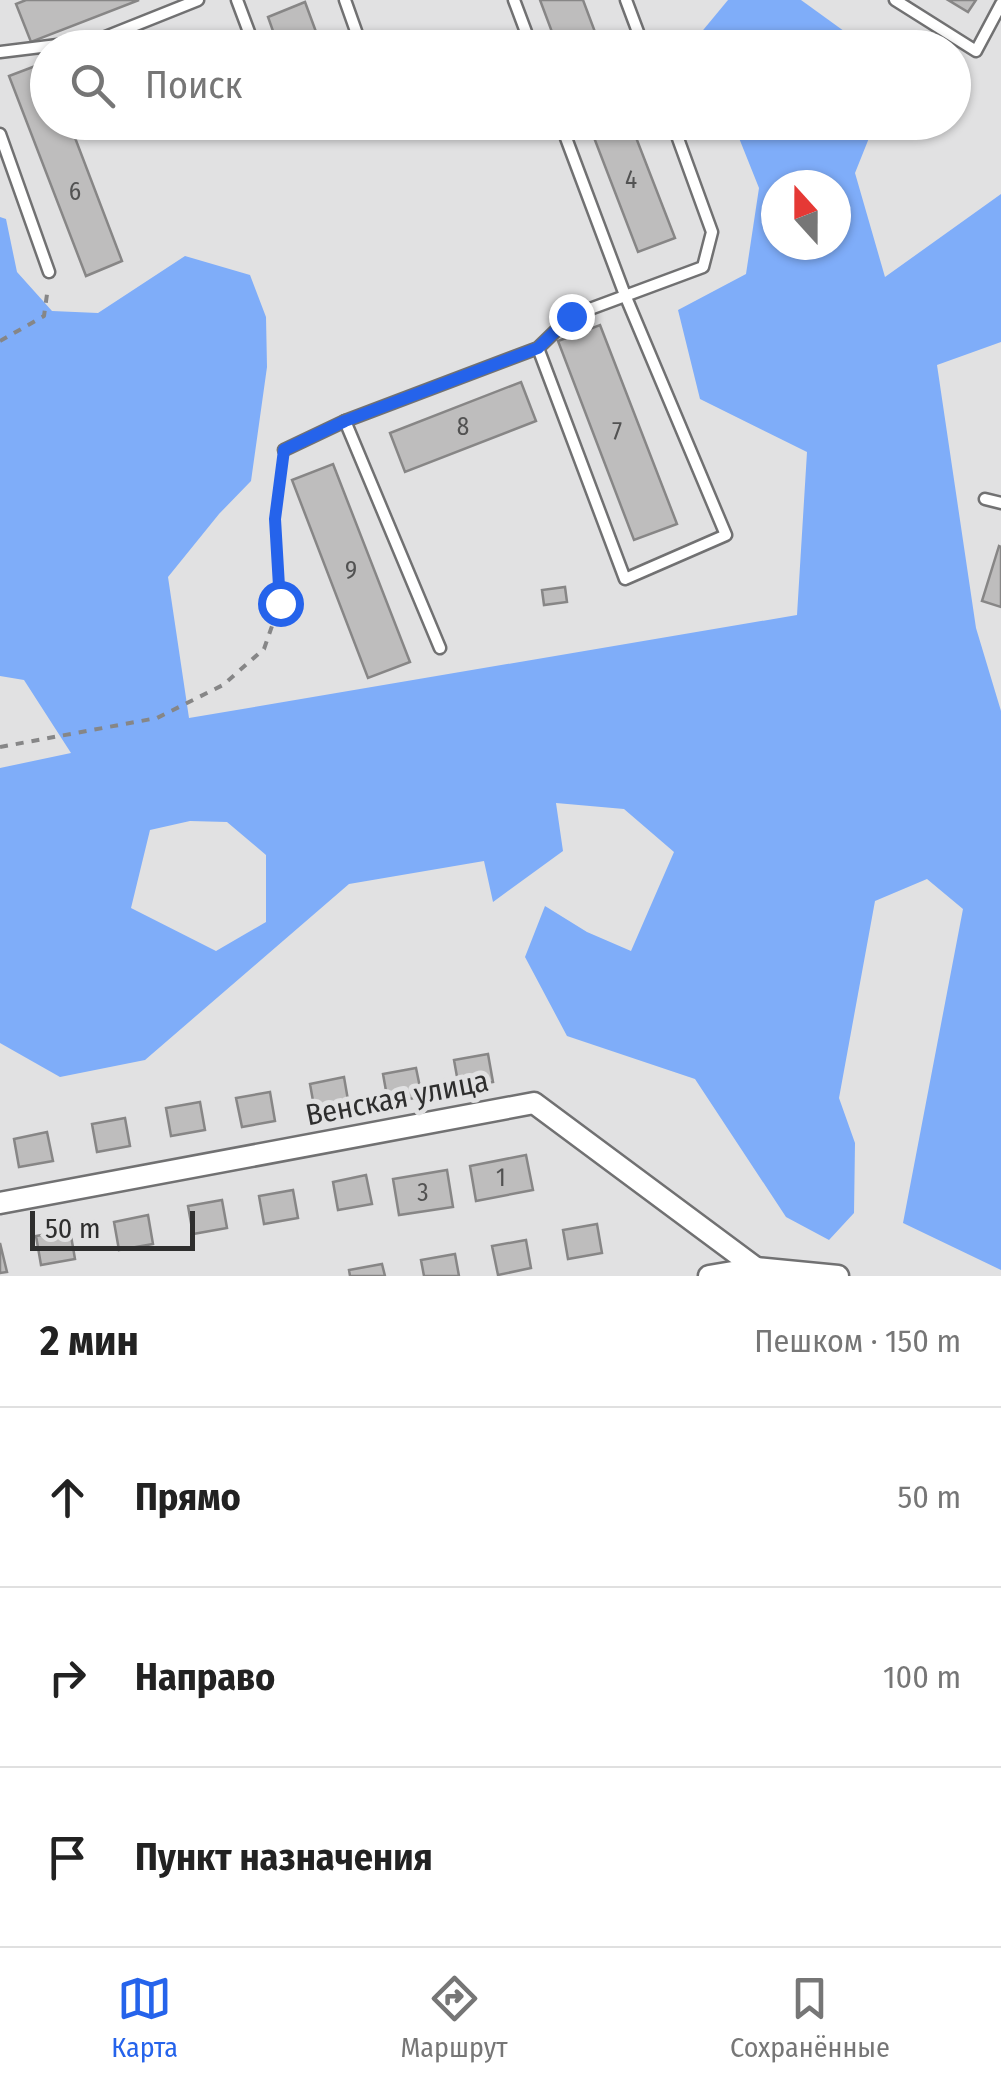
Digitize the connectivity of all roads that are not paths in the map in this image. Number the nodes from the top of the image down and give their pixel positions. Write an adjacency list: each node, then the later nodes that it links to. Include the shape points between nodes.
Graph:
1 (198, 0): 8 (lane)
2 (237, 0): 9 (lane)
3 (345, 0): 10 (lane)
4 (514, 0): 11 (lane)
5 (626, 0): 12 (lane)
6 (895, 0): 13 (lane)
7 (1001, 4): 15 (lane, via 976,52)
8 (123, 30)
9 (248, 30)
10 (356, 30)
11 (525, 30)
12 (637, 30)
13 (942, 30)
14 (30, 48): 16 (lane)
15 (971, 49)
16 (0, 52)
17 (0, 134): 20 (lane)
18 (567, 140): 21 (lane)
19 (679, 140): 21 (lane, via 712,232 704,267)
20 (49, 272)
21 (625, 295): 22 (lane, via 571,316); 22 (lane, via 726,535 625,579)
22 (538, 348): 23 (lane)
23 (345, 421): 24 (lane); 27 (lane)
24 (284, 450)
25 (984, 499): 26 (lane)
26 (1001, 503)
27 (440, 648)
28 (0, 1203): 29 (street, Венская улица, via 534,1103)
29 (756, 1268): 30 (street); 31 (street)
30 (710, 1276)
31 (838, 1276)

